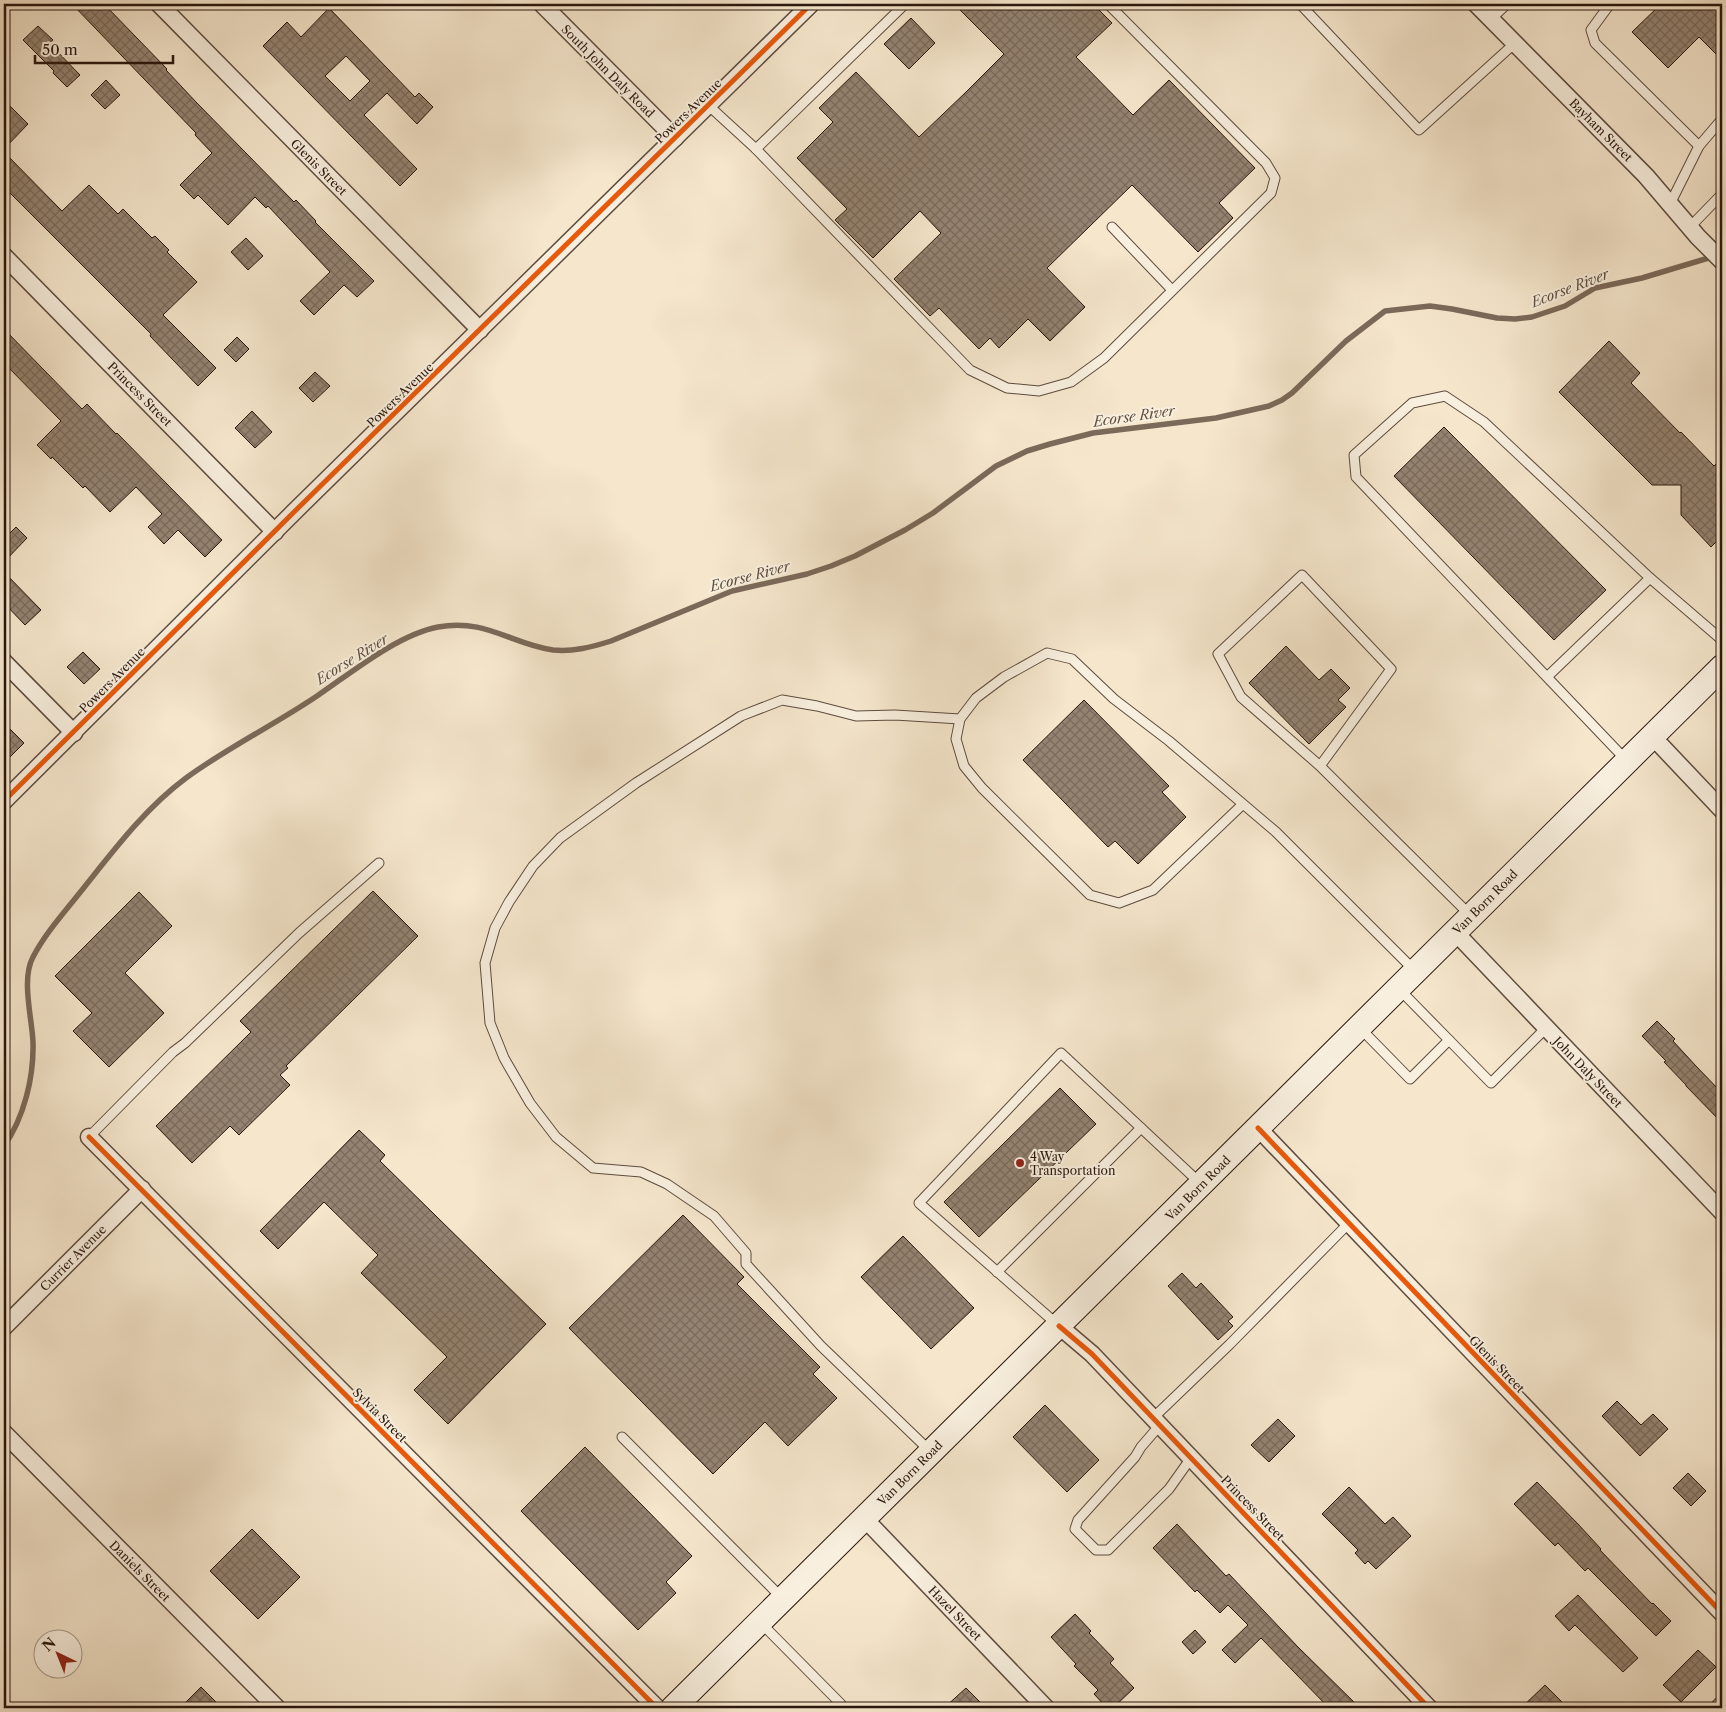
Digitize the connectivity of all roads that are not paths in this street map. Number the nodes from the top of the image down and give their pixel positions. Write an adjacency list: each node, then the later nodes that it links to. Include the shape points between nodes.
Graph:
1 (159, 4): 24 (street, Glenis Street)
2 (542, 4): 14 (street, South John Daly Road)
3 (811, 4): 12 (street, Powers Avenue)
4 (905, 4): 16 (lane)
5 (1108, 4): 23 (lane, via 1266,163 1275,178 1271,192)
6 (1300, 4): 11 (lane, via 1419,130)
7 (1476, 4): 10 (street, Bayham Street)
8 (1507, 4): 10 (lane)
9 (1610, 4): 15 (lane, via 1591,30 1595,43)
10 (1491, 19): 11 (street, Bayham Street)
11 (1515, 43): 18 (street, Bayham Street)
12 (708, 105): 14 (street, Powers Avenue); 16 (lane)
13 (1722, 119): 15 (lane)
14 (675, 138): 24 (street, Powers Avenue)
15 (1699, 146): 18 (lane)
16 (756, 149): 23 (lane, via 970,370 1007,388 1039,391 1071,382 1104,358)
17 (1722, 194): 20 (lane)
18 (1670, 204): 20 (street, Bayham Street)
19 (1112, 227): 23 (lane)
20 (1694, 232): 22 (street, Bayham Street)
21 (4, 256): 25 (street, Princess Street)
22 (1722, 261)
23 (1172, 290)
24 (480, 330): 25 (street, Powers Avenue)
25 (275, 532): 32 (street, Powers Avenue)
26 (1650, 578): 27 (lane); 30 (lane); 30 (lane, via 1484,422 1445,396 1412,403 1354,455 1356,477)
27 (1722, 640)
28 (4, 662): 32 (street)
29 (1722, 667): 33 (main road, Van Born Road)
30 (1547, 677): 34 (lane)
31 (960, 719): 37 (lane, via 976,698 1004,677 1047,653 1072,659 1114,699); 37 (lane, via 956,739 964,766 1090,895 1119,903 1153,890); 59 (lane, via 856,716 782,700 741,716 636,783 560,838 533,866 509,902 495,928 485,963 490,1023 500,1049 530,1103 556,1137 593,1168 641,1172 667,1184 714,1216 746,1253 746,1264 821,1346)
32 (74, 733): 36 (street, Powers Avenue)
33 (1652, 736): 34 (main road, Van Born Road); 38 (street)
34 (1627, 761): 40 (main road, Van Born Road)
35 (1320, 766): 35 (lane, via 1391,669 1302,575 1218,654 1241,697); 40 (lane)
36 (4, 801)
37 (1243, 804): 41 (lane, via 1276,832)
38 (1722, 810)
39 (379, 863): 48 (lane, via 299,933)
40 (1463, 924): 41 (main road, Van Born Road); 44 (street, John Daly Street)
41 (1416, 971): 42 (main road, Van Born Road)
42 (1398, 988): 43 (main road, Van Born Road); 45 (lane)
43 (1359, 1027): 45 (lane, via 1410,1078); 47 (main road, Van Born Road)
44 (1546, 1028): 45 (lane, via 1490,1083); 51 (street, John Daly Street)
45 (1449, 1040)
46 (1141, 1128): 49 (lane); 53 (lane); 53 (lane, via 1061,1053 919,1203)
47 (1258, 1128): 49 (main road, Van Born Road); 52 (street, Glenis Street)
48 (89, 1136): 50 (street, Sylvia Street)
49 (1201, 1185): 54 (main road, Van Born Road)
50 (142, 1190): 55 (street, Currier Avenue); 67 (street, Sylvia Street)
51 (1722, 1212)
52 (1349, 1223): 56 (lane); 63 (street, Glenis Street)
53 (997, 1272): 54 (lane)
54 (1059, 1326): 56 (street, Princess Street, via 1092,1354); 59 (main road, Van Born Road)
55 (4, 1327)
56 (1157, 1422): 60 (street, Princess Street); 60 (lane, via 1135,1457 1078,1520 1075,1529 1096,1550 1108,1550 1169,1489)
57 (4, 1433): 66 (street, Daniels Street)
58 (622, 1437): 62 (lane)
59 (931, 1452): 61 (main road, Van Born Road)
60 (1191, 1458): 71 (street, Princess Street)
61 (864, 1518): 62 (main road, Van Born Road); 70 (street, Hazel Street)
62 (783, 1599): 64 (main road, Van Born Road)
63 (1722, 1613)
64 (760, 1622): 68 (main road, Van Born Road); 69 (lane, via 841,1704)
65 (1722, 1705): 72 (street)
66 (276, 1708)
67 (657, 1708)
68 (673, 1708)
69 (840, 1708)
70 (1046, 1708)
71 (1429, 1708)
72 (1718, 1708)

